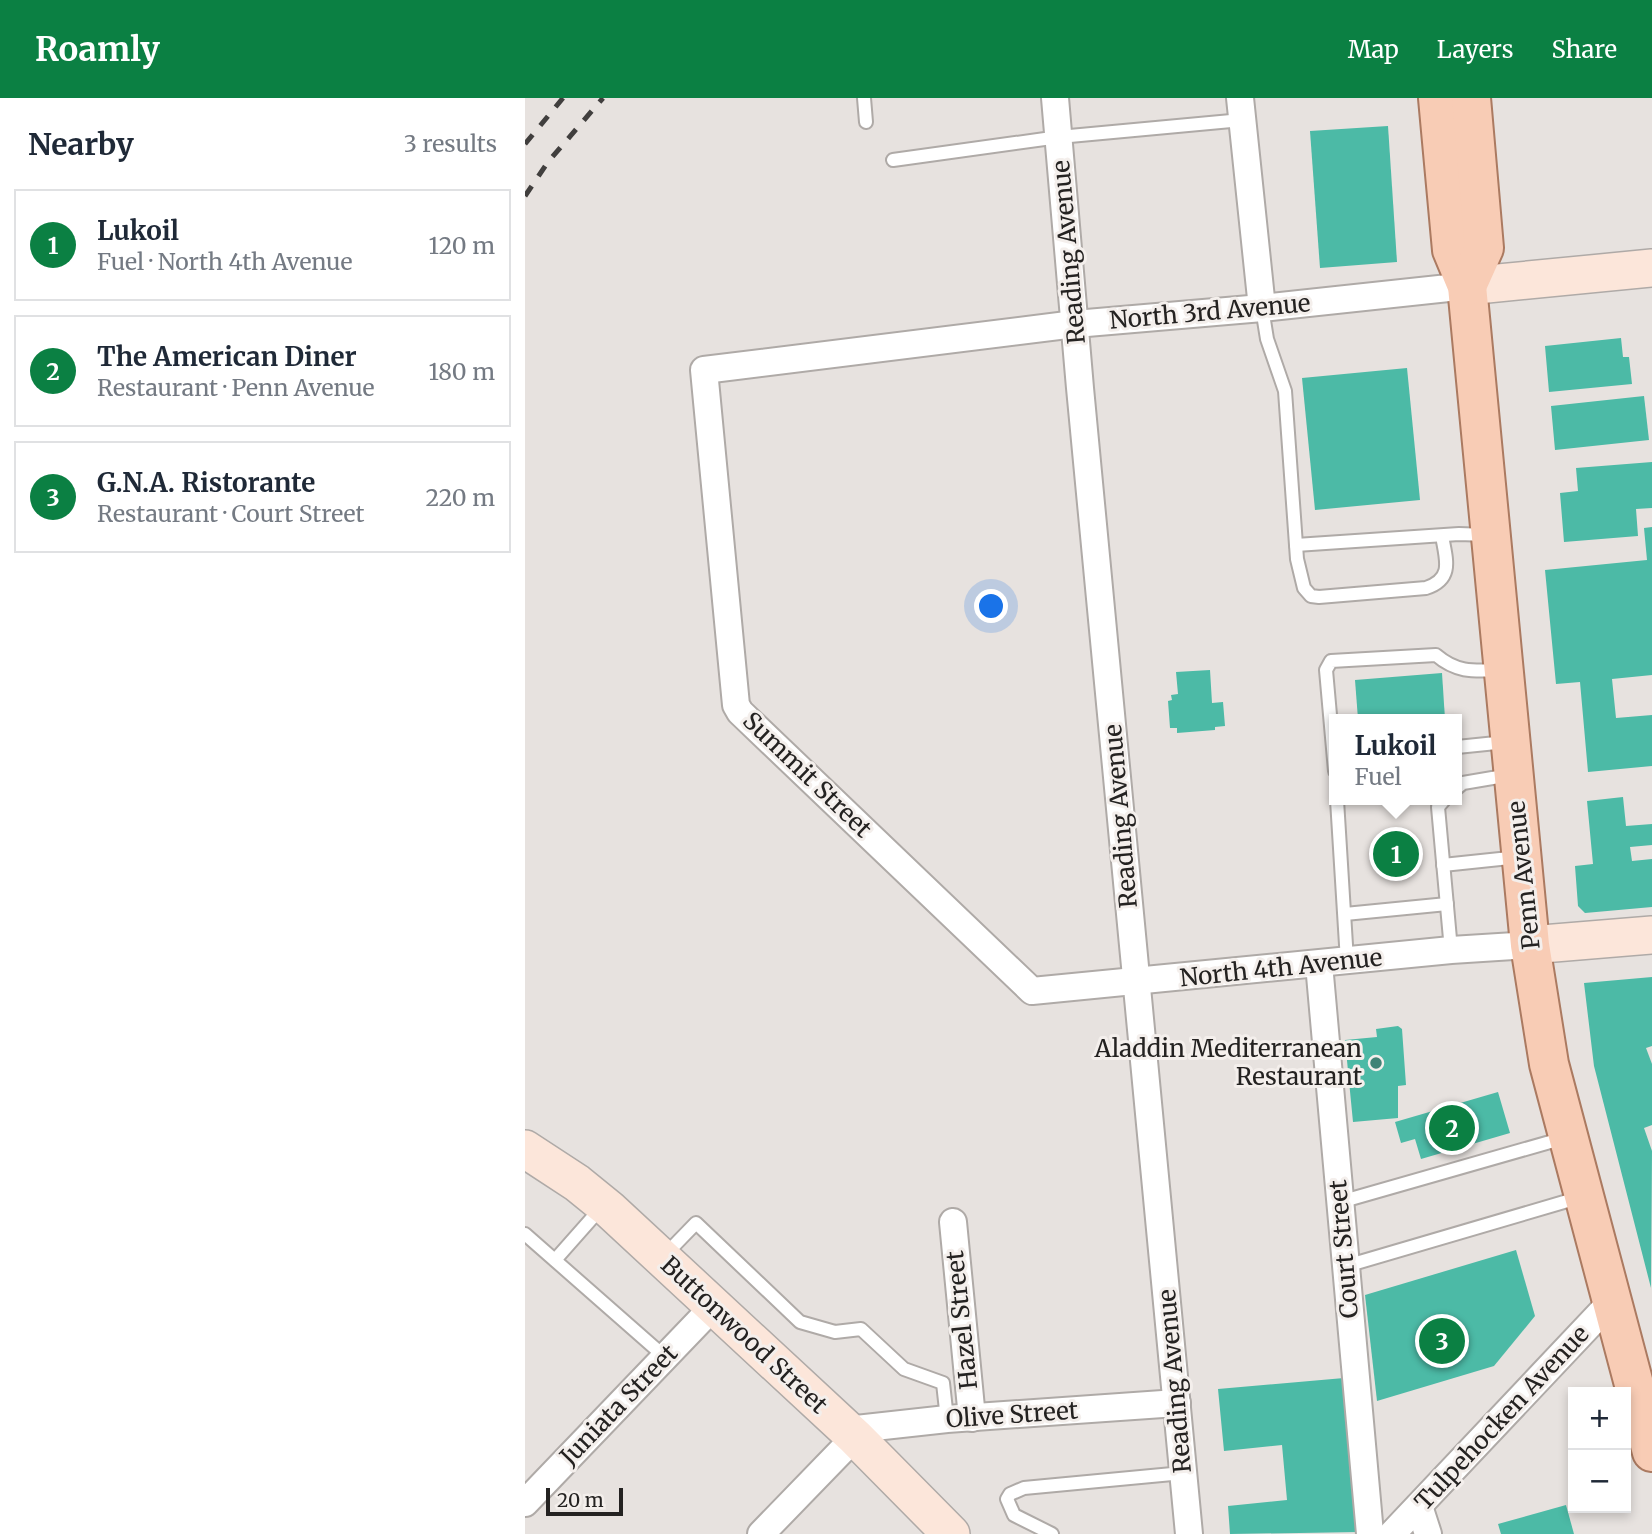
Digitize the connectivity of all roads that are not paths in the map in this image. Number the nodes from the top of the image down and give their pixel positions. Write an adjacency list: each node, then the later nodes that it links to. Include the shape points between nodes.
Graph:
1 (864, 98): 6 (lane)
2 (1055, 98): 7 (street, Reading Avenue)
3 (1439, 98): 10 (main road, Penn Avenue, via 1452,250)
4 (1471, 98): 10 (main road, via 1485,248)
5 (1241, 109): 7 (lane); 11 (street)
6 (866, 122)
7 (1059, 137): 8 (lane); 12 (street, Reading Avenue)
8 (893, 160)
9 (1652, 268): 10 (street)
10 (1467, 286): 11 (street, North 3rd Avenue); 15 (main road, Penn Avenue)
11 (1262, 308): 12 (street, North 3rd Avenue); 16 (lane, via 1285,391)
12 (1076, 324): 13 (street, North 3rd Avenue); 33 (street, Reading Avenue)
13 (704, 370): 34 (street, Summit Street, via 736,705)
14 (1442, 536): 15 (lane); 16 (lane); 16 (lane, via 1446,563 1439,584 1319,597 1304,588)
15 (1491, 536): 17 (main road, Penn Avenue)
16 (1296, 545)
17 (1504, 669): 18 (lane, via 1471,671 1449,666 1436,656 1331,661 1326,670); 20 (main road, Penn Avenue)
18 (1330, 714)
19 (1462, 748): 20 (lane)
20 (1512, 758): 21 (lane); 24 (main road, Penn Avenue)
21 (1462, 784)
22 (1337, 805): 27 (lane)
23 (1441, 805): 25 (lane)
24 (1522, 857): 25 (lane); 29 (main road, Penn Avenue)
25 (1443, 864): 26 (lane)
26 (1447, 904): 27 (lane); 30 (lane)
27 (1345, 914): 31 (lane)
28 (1652, 935): 29 (street)
29 (1530, 945): 30 (street, North 4th Avenue); 35 (main road, Penn Avenue, via 1549,1064)
30 (1451, 950): 31 (street, North 4th Avenue)
31 (1347, 961): 32 (street, North 4th Avenue)
32 (1319, 964): 33 (street, North 4th Avenue); 38 (street, Court Street)
33 (1137, 982): 34 (street, North 4th Avenue); 48 (street, Reading Avenue)
34 (1032, 991)
35 (1568, 1137): 37 (main road, Penn Avenue); 38 (lane)
36 (525, 1149): 39 (street, Buttonwood Street)
37 (1585, 1196): 44 (lane); 45 (main road, Penn Avenue)
38 (1340, 1202): 44 (street, Court Street)
39 (604, 1205): 42 (street, Buttonwood Street); 43 (lane)
40 (953, 1222): 49 (street, Hazel Street)
41 (525, 1234): 43 (lane)
42 (662, 1259): 46 (street, Buttonwood Street); 49 (lane, via 696,1223 800,1322 835,1332 861,1329 904,1369 943,1384)
43 (555, 1260): 47 (lane)
44 (1346, 1266): 59 (street, Court Street)
45 (1612, 1301): 51 (main road, Penn Avenue); 54 (street, Tulpehocken Avenue)
46 (713, 1307): 47 (street, Juniata Street); 50 (street, Buttonwood Street)
47 (665, 1357): 53 (street, Juniata Street)
48 (1177, 1403): 49 (street, Olive Street); 52 (street, Reading Avenue)
49 (959, 1419): 50 (street, Olive Street)
50 (851, 1434): 55 (street, Buttonwood Street); 56 (street)
51 (1652, 1452)
52 (1183, 1473): 57 (lane, via 1024,1488 1010,1494 1007,1499 1014,1515); 58 (street, Reading Avenue)
53 (525, 1503)
54 (1419, 1506): 60 (street, Tulpehocken Avenue); 61 (street)
55 (945, 1532)
56 (761, 1534)
57 (1052, 1534)
58 (1189, 1534)
59 (1370, 1534)
60 (1392, 1534)
61 (1428, 1534)

